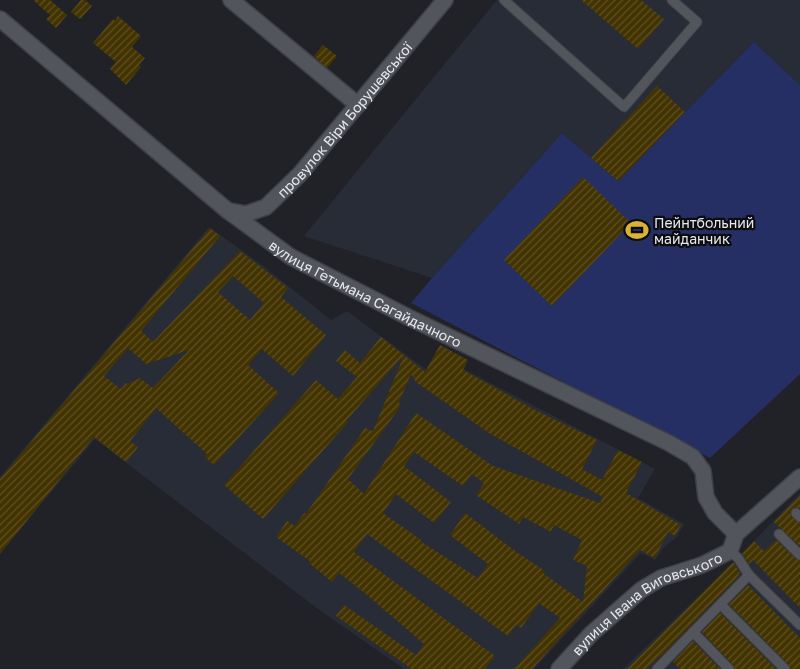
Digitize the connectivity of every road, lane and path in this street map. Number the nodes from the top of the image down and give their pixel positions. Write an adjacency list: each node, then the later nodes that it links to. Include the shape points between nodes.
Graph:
1 (231, 0): 6 (street)
2 (444, 0): 6 (street, провулок Віри Борушевської)
3 (504, 0): 4 (lane, via 624,107 697,22)
4 (672, 0)
5 (0, 19): 7 (street, вулиця Гетьмана Сагайдачного)
6 (358, 105): 7 (street, провулок Віри Борушевської, via 300,174 266,207 246,214)
7 (228, 211): 9 (street, вулиця Гетьмана Сагайдачного, via 314,270 669,443 693,458 703,471 706,497 715,513)
8 (800, 477): 9 (street, вулиця Івана Виговського)
9 (736, 534): 11 (street, вулиця Івана Виговського)
10 (779, 534): 12 (lane)
11 (730, 551): 13 (lane); 18 (street, вулиця Івана Виговського, via 702,565 661,578 641,590 591,634)
12 (800, 555)
13 (749, 576): 14 (lane); 15 (lane)
14 (721, 605): 16 (lane); 21 (lane)
15 (800, 625)
16 (692, 632): 17 (lane); 20 (lane)
17 (668, 666): 19 (lane)
18 (559, 669)
19 (657, 669)
20 (729, 669)
21 (785, 669)

